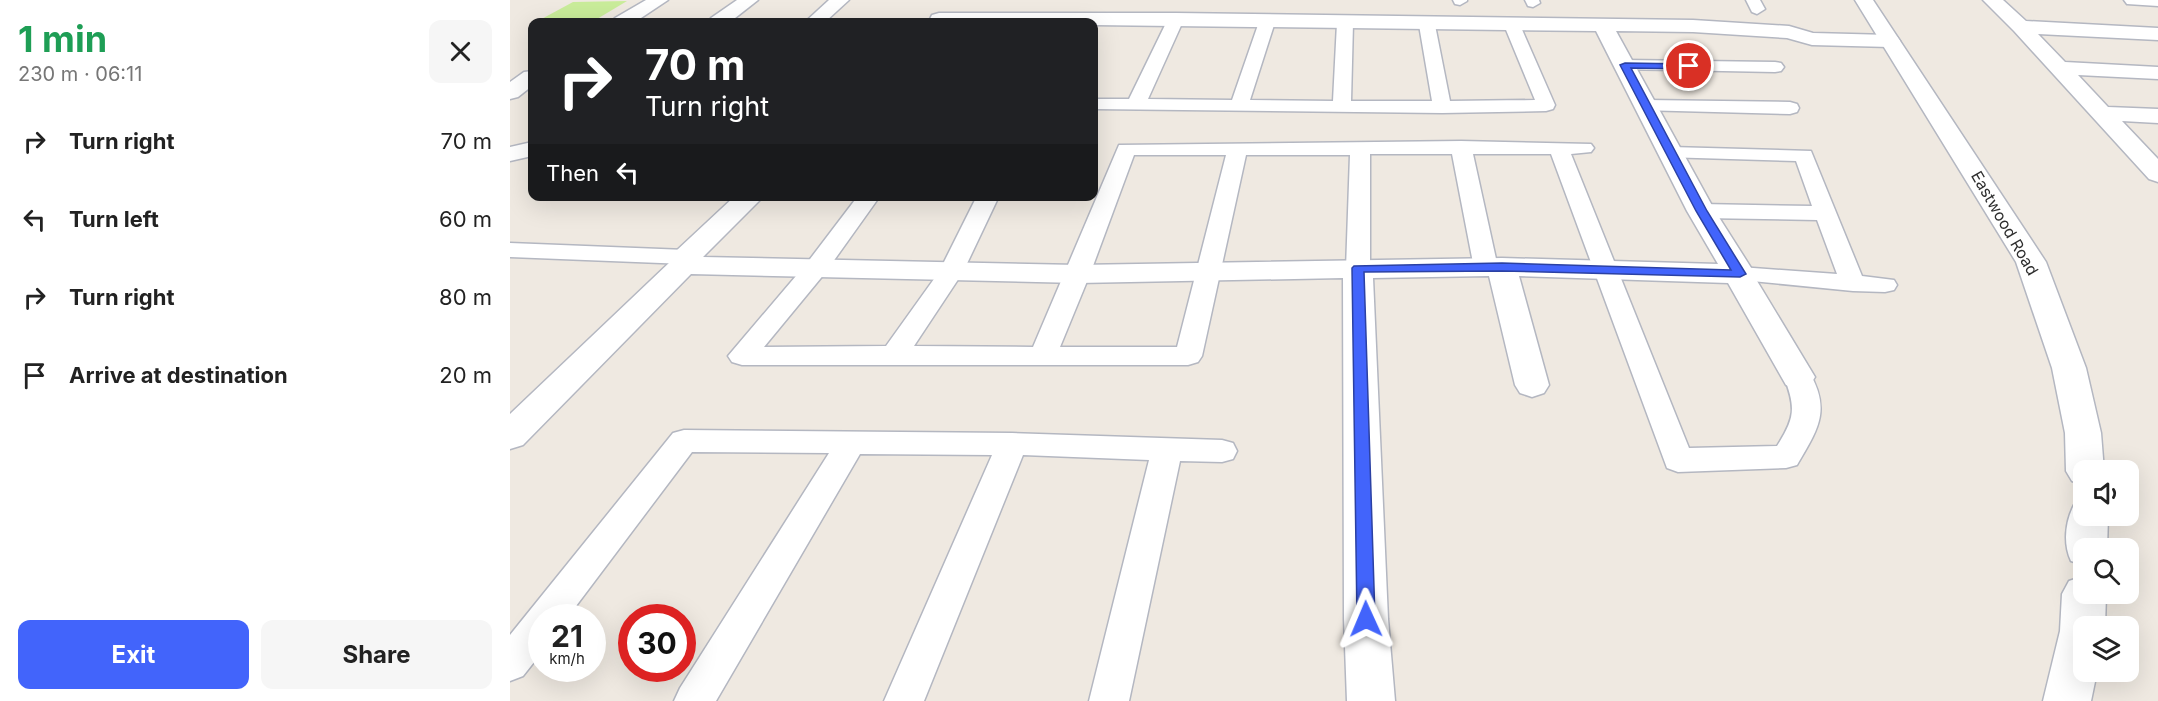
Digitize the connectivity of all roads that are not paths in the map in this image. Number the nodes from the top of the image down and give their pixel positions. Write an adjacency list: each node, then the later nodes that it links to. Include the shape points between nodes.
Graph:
1 (659, 0): 11 (street)
2 (749, 0): 12 (street)
3 (840, 0): 13 (street)
4 (955, 0): 14 (street)
5 (1307, 0): 18 (street)
6 (1864, 0): 26 (street, Eastwood Road)
7 (1992, 0): 24 (street)
8 (2133, 0): 9 (street)
9 (2158, 1)
10 (1681, 9): 22 (street)
11 (629, 18)
12 (724, 18)
13 (819, 18)
14 (940, 18)
15 (1176, 19): 16 (street); 17 (street); 36 (lane)
16 (1267, 22): 18 (street); 37 (lane)
17 (1098, 23)
18 (1306, 23): 19 (street)
19 (1346, 23): 20 (street); 38 (lane)
20 (1427, 25): 21 (street); 40 (lane)
21 (1512, 25): 23 (street); 40 (lane, via 1546,105)
22 (1693, 26): 23 (street); 26 (street, via 1789,32 1812,39)
23 (1604, 27): 27 (street)
24 (2021, 27): 25 (street); 29 (street)
25 (2158, 34)
26 (1886, 36): 79 (street, Eastwood Road, via 2031,262 2069,368 2083,433)
27 (1625, 65): 28 (lane); 39 (street)
28 (1775, 67)
29 (2058, 68): 30 (street); 42 (street)
30 (2158, 73)
31 (510, 74): 32 (street)
32 (528, 76)
33 (528, 79): 34 (street)
34 (510, 92)
35 (1098, 104): 36 (lane)
36 (1136, 104): 37 (lane)
37 (1239, 105): 38 (lane)
38 (1342, 106): 40 (lane)
39 (1646, 106): 41 (lane); 50 (street)
40 (1442, 107)
41 (1790, 108)
42 (2099, 113): 43 (street); 52 (street)
43 (2158, 116)
44 (1461, 147): 45 (lane); 48 (lane); 60 (lane)
45 (1360, 148): 47 (lane); 62 (lane)
46 (1584, 148): 48 (lane)
47 (1238, 149): 65 (lane); 66 (lane, via 1126,149)
48 (1558, 149): 63 (lane)
49 (528, 150): 51 (street)
50 (1671, 153): 56 (street); 57 (lane, via 1804,155)
51 (510, 154)
52 (2157, 171)
53 (746, 201): 59 (street)
54 (866, 201): 61 (lane)
55 (986, 201): 64 (lane)
56 (1701, 211): 57 (lane); 67 (street)
57 (1827, 213): 68 (lane)
58 (510, 250): 59 (lane)
59 (684, 261): 61 (street); 74 (street)
60 (1494, 267): 62 (street); 63 (street); 73 (street)
61 (816, 268): 64 (street); 70 (lane, via 742,356)
62 (1358, 268): 65 (street); 87 (street)
63 (1605, 271): 67 (street); 72 (lane, via 1678,460 1786,457 1807,422 1808,399)
64 (951, 272): 66 (street); 70 (lane)
65 (1210, 272): 66 (street); 71 (lane, via 1188,356)
66 (1078, 274): 71 (lane)
67 (1740, 274): 68 (lane); 72 (street)
68 (1853, 284): 69 (lane)
69 (1885, 285)
70 (895, 354): 71 (lane)
71 (1042, 357)
72 (1798, 377)
73 (1532, 385)
74 (513, 430)
75 (851, 442): 76 (lane); 80 (lane, via 684,441); 84 (lane)
76 (1012, 444): 77 (lane); 85 (lane)
77 (1167, 449): 78 (lane); 86 (lane)
78 (1222, 451)
79 (2084, 460)
80 (557, 604)
81 (2083, 604): 88 (street, via 2082,631)
82 (528, 641): 83 (lane)
83 (510, 664)
84 (694, 701)
85 (903, 701)
86 (1109, 701)
87 (1371, 701)
88 (2067, 701)

